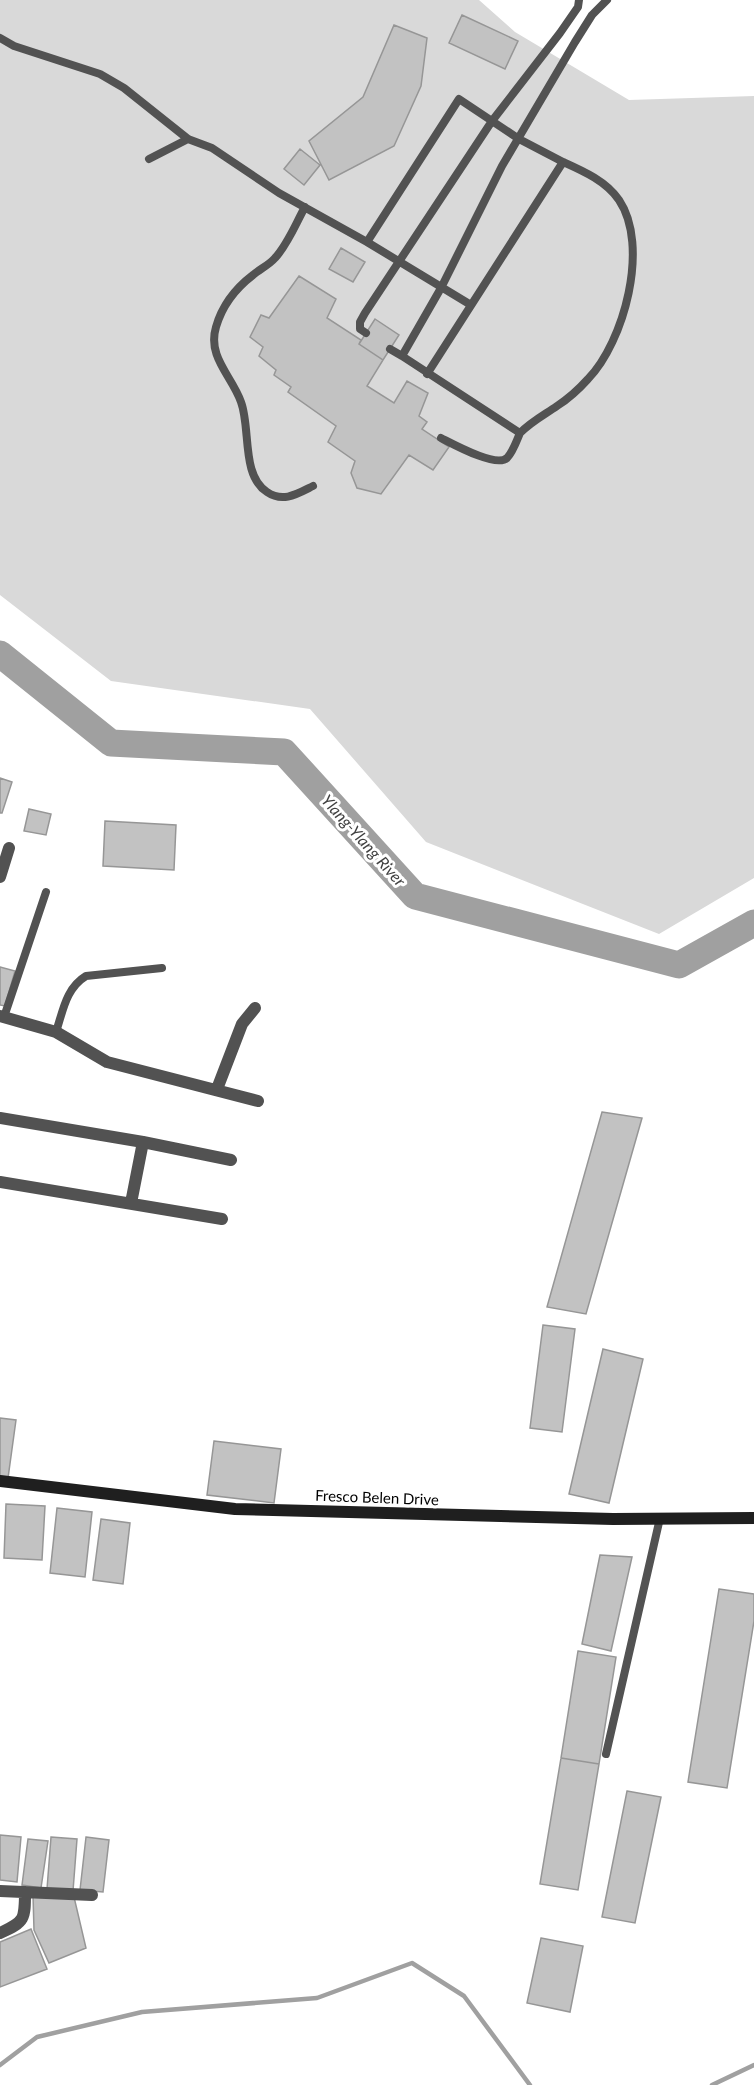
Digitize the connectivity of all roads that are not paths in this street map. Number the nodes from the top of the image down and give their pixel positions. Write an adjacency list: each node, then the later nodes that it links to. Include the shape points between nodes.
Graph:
1 (607, 0): 3 (lane)
2 (579, 4): 3 (lane); 5 (lane)
3 (592, 15): 7 (lane)
4 (0, 38): 6 (lane, via 100,74)
5 (492, 120): 7 (lane); 11 (lane, via 459,99); 12 (lane)
6 (188, 139): 8 (lane); 10 (lane, via 212,148)
7 (519, 139): 9 (lane); 13 (lane)
8 (149, 159)
9 (563, 162): 14 (lane); 19 (lane, via 605,185 619,201 631,234 632,279 613,341 590,378)
10 (305, 207): 11 (lane); 21 (lane, via 274,259 234,292 213,339 217,359 241,399 246,416 255,482 273,496 286,498)
11 (367, 242): 12 (lane)
12 (399, 262): 13 (lane); 15 (lane, via 360,322 360,329)
13 (441, 288): 14 (lane); 17 (lane)
14 (471, 305): 18 (lane)
15 (366, 333)
16 (390, 348): 17 (lane)
17 (402, 356): 18 (lane)
18 (427, 374): 19 (lane)
19 (520, 433): 20 (lane, via 507,458 500,461)
20 (441, 438)
21 (313, 486)
22 (9, 848): 23 (street)
23 (0, 877)
24 (46, 892): 27 (lane)
25 (162, 968): 28 (lane, via 86,976 77,981)
26 (255, 1008): 29 (street, via 242,1023)
27 (2, 1016): 28 (street)
28 (56, 1032): 29 (street, via 106,1062)
29 (218, 1089): 30 (street)
30 (258, 1101)
31 (0, 1118): 32 (street)
32 (143, 1142): 33 (street); 35 (street)
33 (231, 1160)
34 (0, 1182): 35 (street)
35 (131, 1203): 36 (street)
36 (222, 1219)
37 (0, 1481): 38 (street, Fresco Belen Drive, via 235,1509)
38 (660, 1518): 39 (street, Fresco Belen Drive); 40 (lane)
39 (754, 1518)
40 (606, 1754)
41 (0, 1891): 42 (street)
42 (25, 1892): 43 (street); 44 (street, via 25,1915 20,1923)
43 (92, 1895)
44 (0, 1933)

